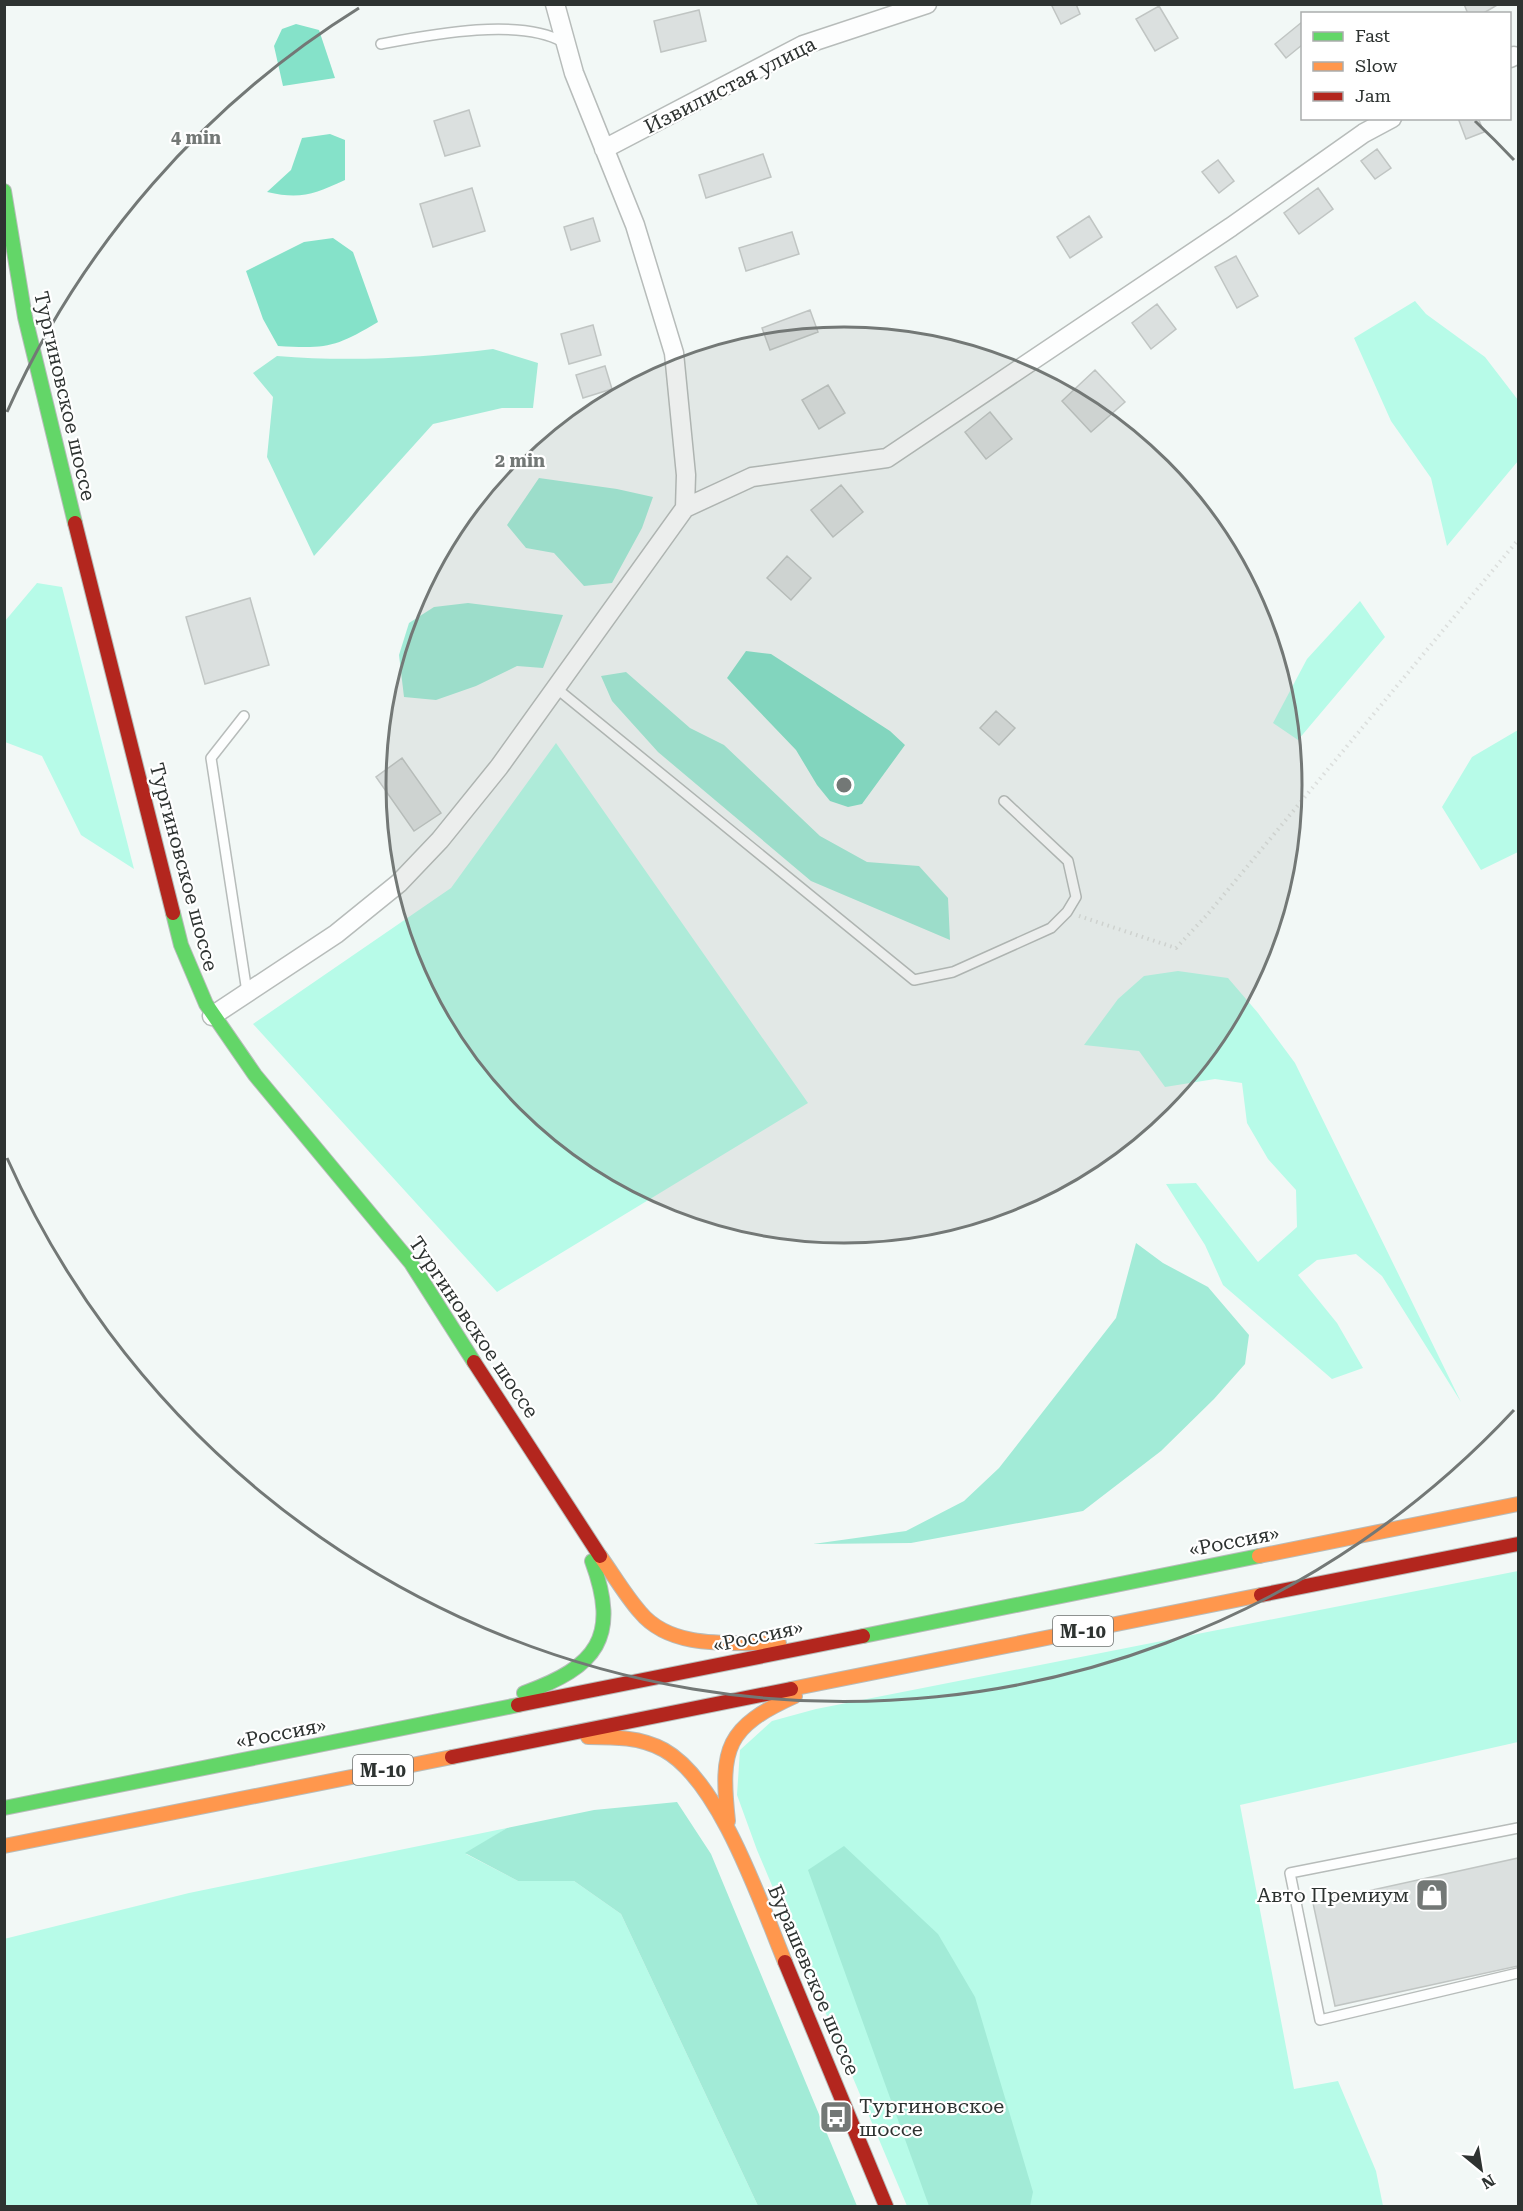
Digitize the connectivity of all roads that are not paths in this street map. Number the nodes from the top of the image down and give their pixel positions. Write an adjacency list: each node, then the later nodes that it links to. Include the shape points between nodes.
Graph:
1 (555, 4): 3 (street)
2 (927, 4): 6 (street, Извилистая улица, via 803,45)
3 (565, 43): 4 (lane, via 549,34 510,31 441,33); 6 (street)
4 (381, 44)
5 (1388, 120): 9 (street, via 887,458 752,477)
6 (604, 149): 9 (street, via 635,225 674,353 686,475)
7 (4, 190): 8 (main road, Тургиновское шоссе)
8 (11, 276): 14 (main road, Тургиновское шоссе, via 181,945)
9 (685, 508): 10 (street)
10 (556, 688): 12 (lane, via 914,980 953,972 1051,928 1076,897 1068,861); 13 (street, via 455,822 399,883 336,934)
11 (244, 716): 13 (lane, via 211,759)
12 (1004, 801)
13 (247, 992): 14 (street)
14 (212, 1016): 16 (main road, Тургиновское шоссе, via 255,1075 411,1263)
15 (1518, 1503): 18 (main road, «Россия» / М-10)
16 (574, 1518): 18 (main road, Тургиновское шоссе, via 635,1606 671,1635 707,1642); 20 (main road, Тургиновское шоссе, via 603,1591 604,1619 596,1645 568,1676)
17 (1518, 1544): 19 (main road, М-10)
18 (825, 1643): 20 (main road, «Россия» / М-10)
19 (832, 1681): 21 (main road, М-10); 24 (main road, Бурашевское шоссе, via 762,1710 736,1733 728,1748 723,1774)
20 (470, 1715): 22 (main road, «Россия» / М-10)
21 (555, 1736): 24 (main road, Бурашевское шоссе, via 626,1737 664,1749 693,1775); 25 (main road, М-10)
22 (4, 1808)
23 (1518, 1828): 26 (lane, via 1290,1873 1320,2019)
24 (730, 1836): 27 (main road, Бурашевское шоссе, via 816,2032)
25 (4, 1846)
26 (1518, 1973)
27 (886, 2206)

